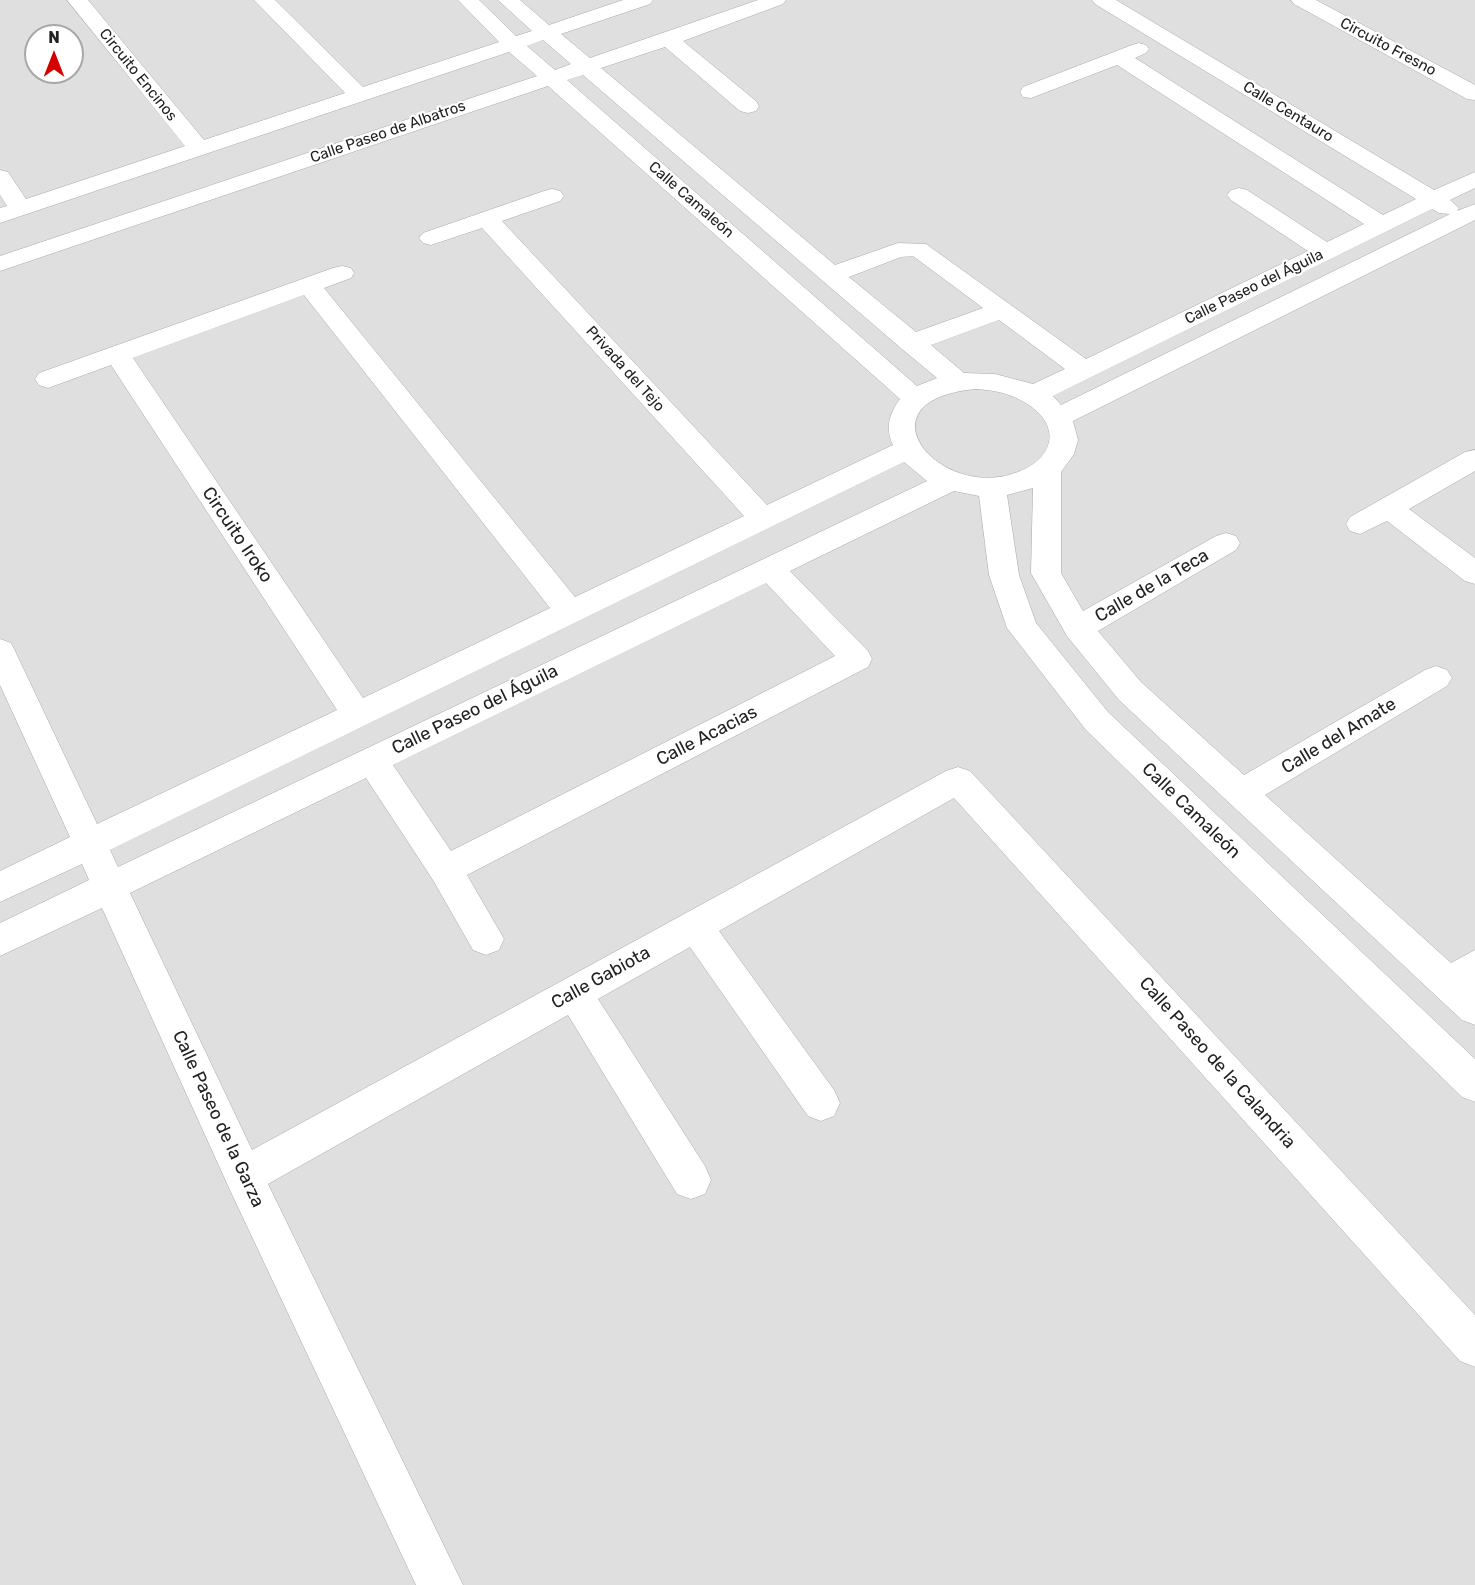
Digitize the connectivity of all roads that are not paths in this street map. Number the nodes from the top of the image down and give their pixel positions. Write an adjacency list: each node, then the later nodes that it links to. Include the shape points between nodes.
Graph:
1 (77, 0): 21 (street, Circuito Encinos)
2 (264, 0): 18 (street)
3 (468, 0): 12 (street, Calle Camaleón)
4 (508, 0): 9 (street, Calle Camaleón)
5 (643, 0): 9 (street)
6 (776, 0): 11 (street, Calle Paseo de Albatros, via 719,13)
7 (1102, 0): 10 (street, Calle Centauro)
8 (1301, 0): 17 (street, Circuito Fresno)
9 (546, 32): 12 (street); 14 (street, Calle Camaleón)
10 (1166, 38): 13 (street); 20 (street, Calle Centauro)
11 (668, 39): 14 (street, Calle Paseo de Albatros); 19 (street)
12 (513, 44): 15 (street, Calle Camaleón); 18 (street)
13 (1119, 57): 16 (street); 20 (street)
14 (585, 66): 15 (street, Calle Paseo de Albatros); 35 (street, Calle Camaleón)
15 (551, 77): 33 (street, Calle Paseo de Albatros); 44 (street, Calle Camaleón)
16 (1031, 92)
17 (1475, 94)
18 (359, 95): 21 (street)
19 (748, 106)
20 (1269, 126): 26 (street, Calle Centauro); 30 (street)
21 (199, 149): 27 (street)
22 (0, 177): 27 (street)
23 (1475, 179): 26 (street, Calle Paseo del Águila)
24 (1239, 195): 32 (street)
25 (552, 196): 29 (street)
26 (1433, 200): 28 (street, Calle Centauro); 30 (street, Calle Paseo del Águila)
27 (10, 212)
28 (1471, 218): 45 (street, Calle Paseo del Águila)
29 (487, 219): 31 (street); 52 (street, Privada del Tejo)
30 (1382, 225): 32 (street, Calle Paseo del Águila)
31 (431, 238)
32 (1326, 252): 40 (street, Calle Paseo del Águila)
33 (0, 264)
34 (342, 273): 36 (street)
35 (831, 275): 37 (street, via 898,250 918,249); 38 (street, Calle Camaleón)
36 (309, 285): 39 (street); 57 (street)
37 (1002, 310): 38 (street); 40 (street)
38 (911, 343): 42 (street, Calle Camaleón)
39 (117, 354): 41 (street); 61 (street, Circuito Iroko)
40 (1084, 370): 43 (street, Calle Paseo del Águila)
41 (48, 379)
42 (957, 381): 43 (street, via 996,382); 44 (street)
43 (1033, 395): 45 (street)
44 (916, 399): 46 (street, via 902,422)
45 (1057, 418): 48 (street, via 1063,446 1058,459)
46 (908, 449): 49 (street, via 926,467); 52 (street)
47 (1475, 459): 51 (street)
48 (1047, 470): 50 (street, via 1014,485); 58 (street, via 1046,573)
49 (951, 481): 50 (street); 55 (street, Calle Paseo del Águila)
50 (992, 488): 75 (street, Calle Camaleón, via 1004,575 1022,628 1097,721)
51 (1389, 508): 53 (street); 56 (street)
52 (763, 519): 57 (street)
53 (1360, 524)
54 (1226, 543): 58 (street, Calle de la Teca)
55 (769, 568): 62 (street, Calle Paseo del Águila); 66 (street, Calle Acacias, via 857,659)
56 (1475, 573)
57 (570, 612): 61 (street)
58 (1078, 628): 64 (street, via 1130,691)
59 (0, 651): 65 (street, Calle Paseo de la Garza)
60 (1436, 678): 64 (street, Calle del Amate)
61 (357, 715): 65 (street)
62 (372, 760): 66 (street); 67 (street, Calle Paseo del Águila)
63 (958, 780): 69 (street, Calle Gabiota); 79 (street, Calle Paseo de la Calandria)
64 (1241, 793): 72 (street)
65 (91, 843): 67 (street, Calle Paseo de la Garza); 68 (street)
66 (445, 870): 70 (street)
67 (108, 886): 71 (street, Calle Paseo del Águila); 77 (street, Calle Paseo de la Garza)
68 (0, 887)
69 (695, 926): 73 (street, Calle Gabiota); 76 (street)
70 (486, 939)
71 (0, 940)
72 (1462, 975): 74 (street)
73 (574, 993): 77 (street, Calle Gabiota); 78 (street)
74 (1475, 1008)
75 (1475, 1084)
76 (821, 1103)
77 (244, 1176): 80 (street, Calle Paseo de la Garza)
78 (691, 1180)
79 (1475, 1346)
80 (440, 1585)

